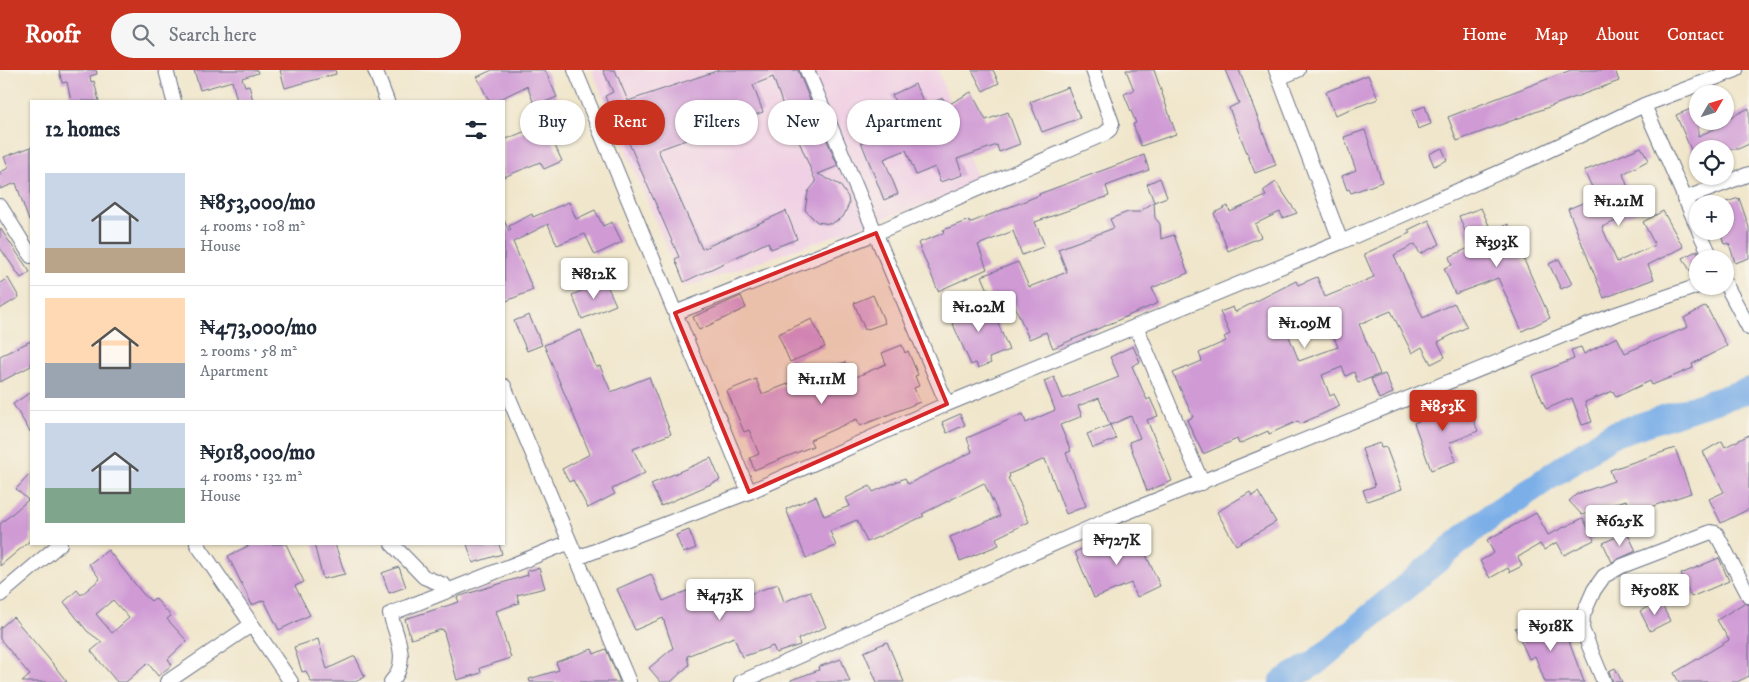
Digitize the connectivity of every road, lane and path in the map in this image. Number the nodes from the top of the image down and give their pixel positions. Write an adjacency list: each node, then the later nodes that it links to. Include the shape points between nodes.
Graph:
1 (166, 70): 9 (street)
2 (375, 70): 10 (street)
3 (575, 70): 21 (street)
4 (807, 70): 16 (street)
5 (1093, 70): 16 (street, via 1112,122 1104,134)
6 (1298, 70): 8 (street)
7 (1736, 70): 11 (street)
8 (1277, 74): 17 (street)
9 (174, 100)
10 (387, 100)
11 (1644, 106): 13 (street); 17 (street)
12 (1749, 174): 13 (street)
13 (1684, 199): 15 (street)
14 (0, 206): 18 (street)
15 (1689, 209)
16 (876, 232): 21 (street); 25 (street)
17 (1342, 242): 22 (street)
18 (30, 254)
19 (1689, 289): 26 (street, via 1616,314)
20 (1731, 295): 23 (street)
21 (674, 313): 27 (street)
22 (1136, 326): 25 (street); 26 (street)
23 (1749, 328)
24 (505, 388): 28 (street)
25 (947, 404): 27 (street)
26 (1202, 483): 42 (street, via 1006,563)
27 (749, 492): 32 (street)
28 (570, 542): 32 (street); 33 (street)
29 (59, 545): 34 (street)
30 (198, 545): 36 (street)
31 (393, 545): 33 (street, via 424,577)
32 (577, 558): 41 (street)
33 (448, 590): 40 (street, via 390,614 402,664 399,674)
34 (0, 595)
35 (1749, 596): 37 (street, via 1716,533 1711,532 1604,576 1583,615 1582,628)
36 (251, 625): 38 (street); 39 (street)
37 (1599, 680)
38 (167, 682)
39 (291, 682)
40 (391, 682)
41 (628, 682)
42 (741, 682)

